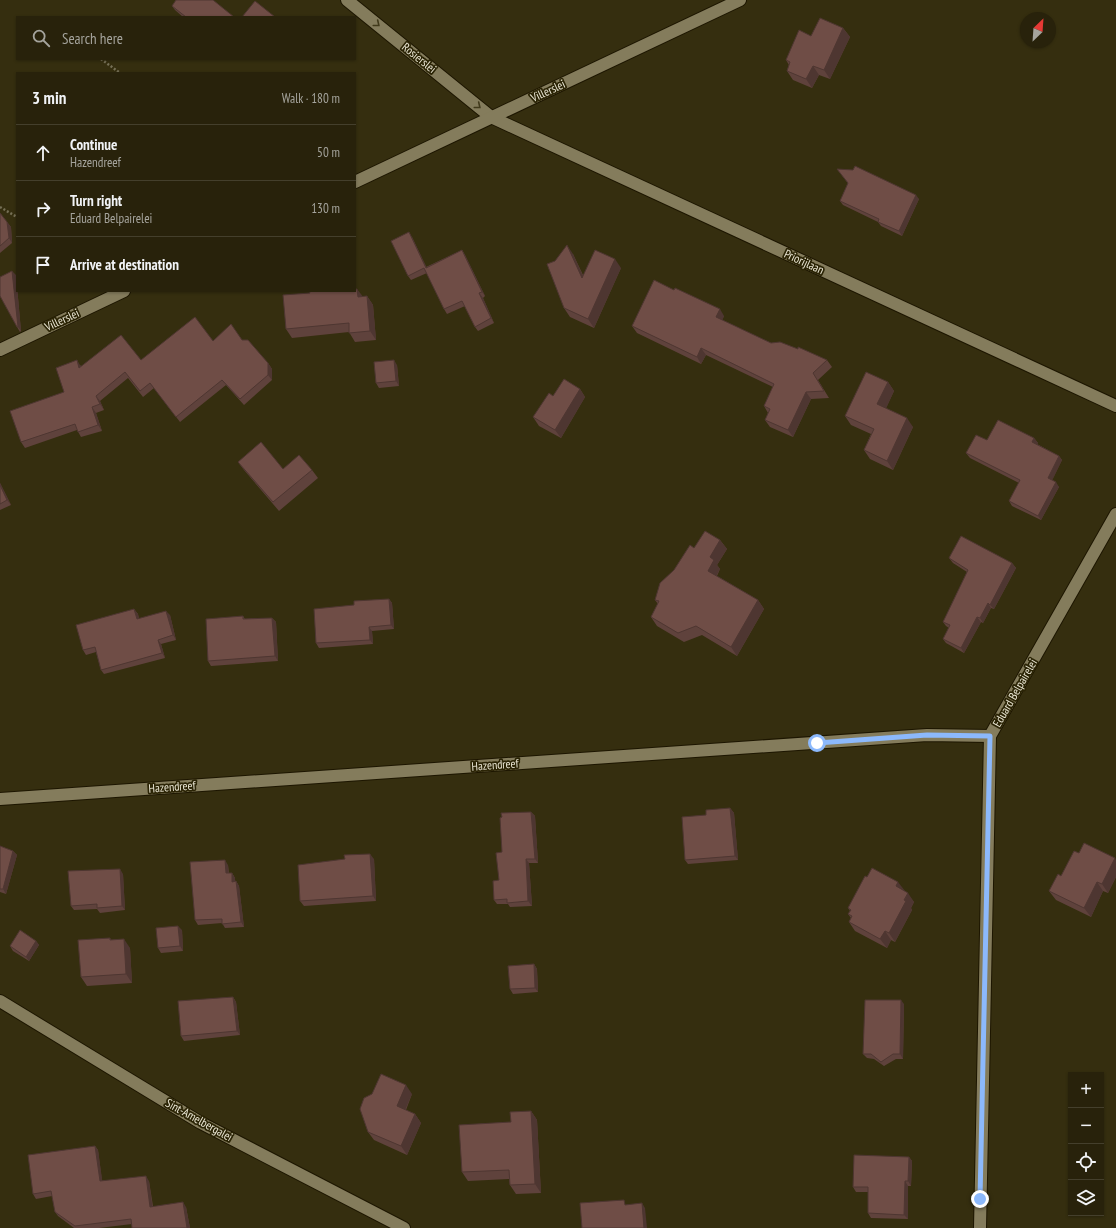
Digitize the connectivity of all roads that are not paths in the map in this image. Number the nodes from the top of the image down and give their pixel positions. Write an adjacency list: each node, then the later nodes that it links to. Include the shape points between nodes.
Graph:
1 (346, 0): 3 (street, Rosierslei, one-way to 3)
2 (740, 0): 3 (street, Villerslei)
3 (492, 117): 4 (street, Villerslei); 7 (street, Priorijlaan)
4 (356, 182)
5 (122, 292): 6 (street, Villerslei)
6 (0, 350)
7 (1116, 406)
8 (1116, 514): 9 (street, Eduard Belpairelei)
9 (990, 736): 10 (street, Hazendreef, via 919,736); 14 (street, Eduard Belpairelei)
10 (0, 799)
11 (0, 1001): 12 (street, Sint-Amelbergalei, via 201,1123)
12 (388, 1224): 13 (street, Sint-Amelbergalei)
13 (404, 1228)
14 (980, 1228)

